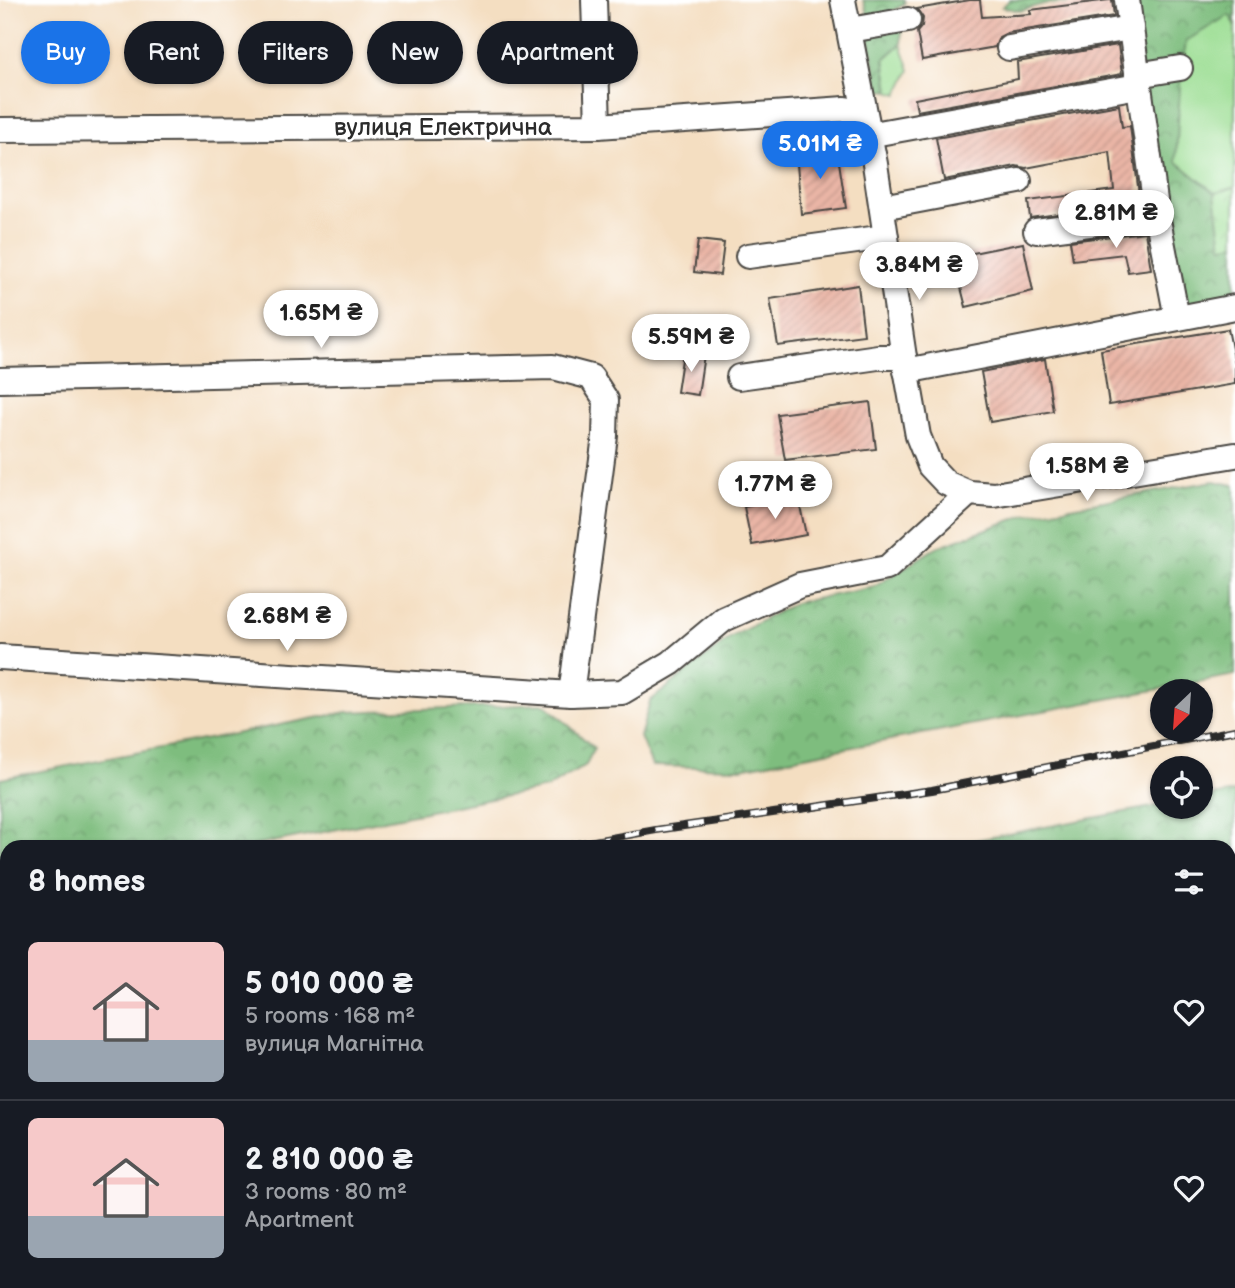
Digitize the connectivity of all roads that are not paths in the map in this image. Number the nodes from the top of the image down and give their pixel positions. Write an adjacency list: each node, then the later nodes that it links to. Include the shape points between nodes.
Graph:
1 (594, 0): 10 (street)
2 (843, 0): 6 (street)
3 (1126, 0): 5 (street)
4 (908, 20): 6 (street)
5 (1131, 28): 7 (street); 9 (street)
6 (850, 30): 11 (street)
7 (1009, 48)
8 (1180, 68): 9 (street, вулиця Електрична)
9 (1138, 80): 11 (street, вулиця Електрична); 15 (street)
10 (598, 125): 11 (street, вулиця Електрична, via 845,109); 12 (street, вулиця Електрична)
11 (866, 125): 14 (street)
12 (0, 130)
13 (1019, 181): 14 (street)
14 (882, 207): 17 (street)
15 (1157, 215): 16 (street); 20 (street)
16 (1036, 230)
17 (886, 237): 18 (street); 21 (street)
18 (748, 256)
19 (1235, 307): 20 (street)
20 (1177, 318): 21 (street)
21 (905, 364): 22 (street, via 878,357); 25 (street, via 918,436 930,466 946,483)
22 (738, 377)
23 (0, 380): 27 (street, via 553,366 591,377 606,401 605,436)
24 (1235, 455): 25 (street, via 994,495)
25 (969, 493): 27 (street, via 887,568 800,585 724,619 671,663 622,692)
26 (0, 657): 27 (street)
27 (571, 694)

